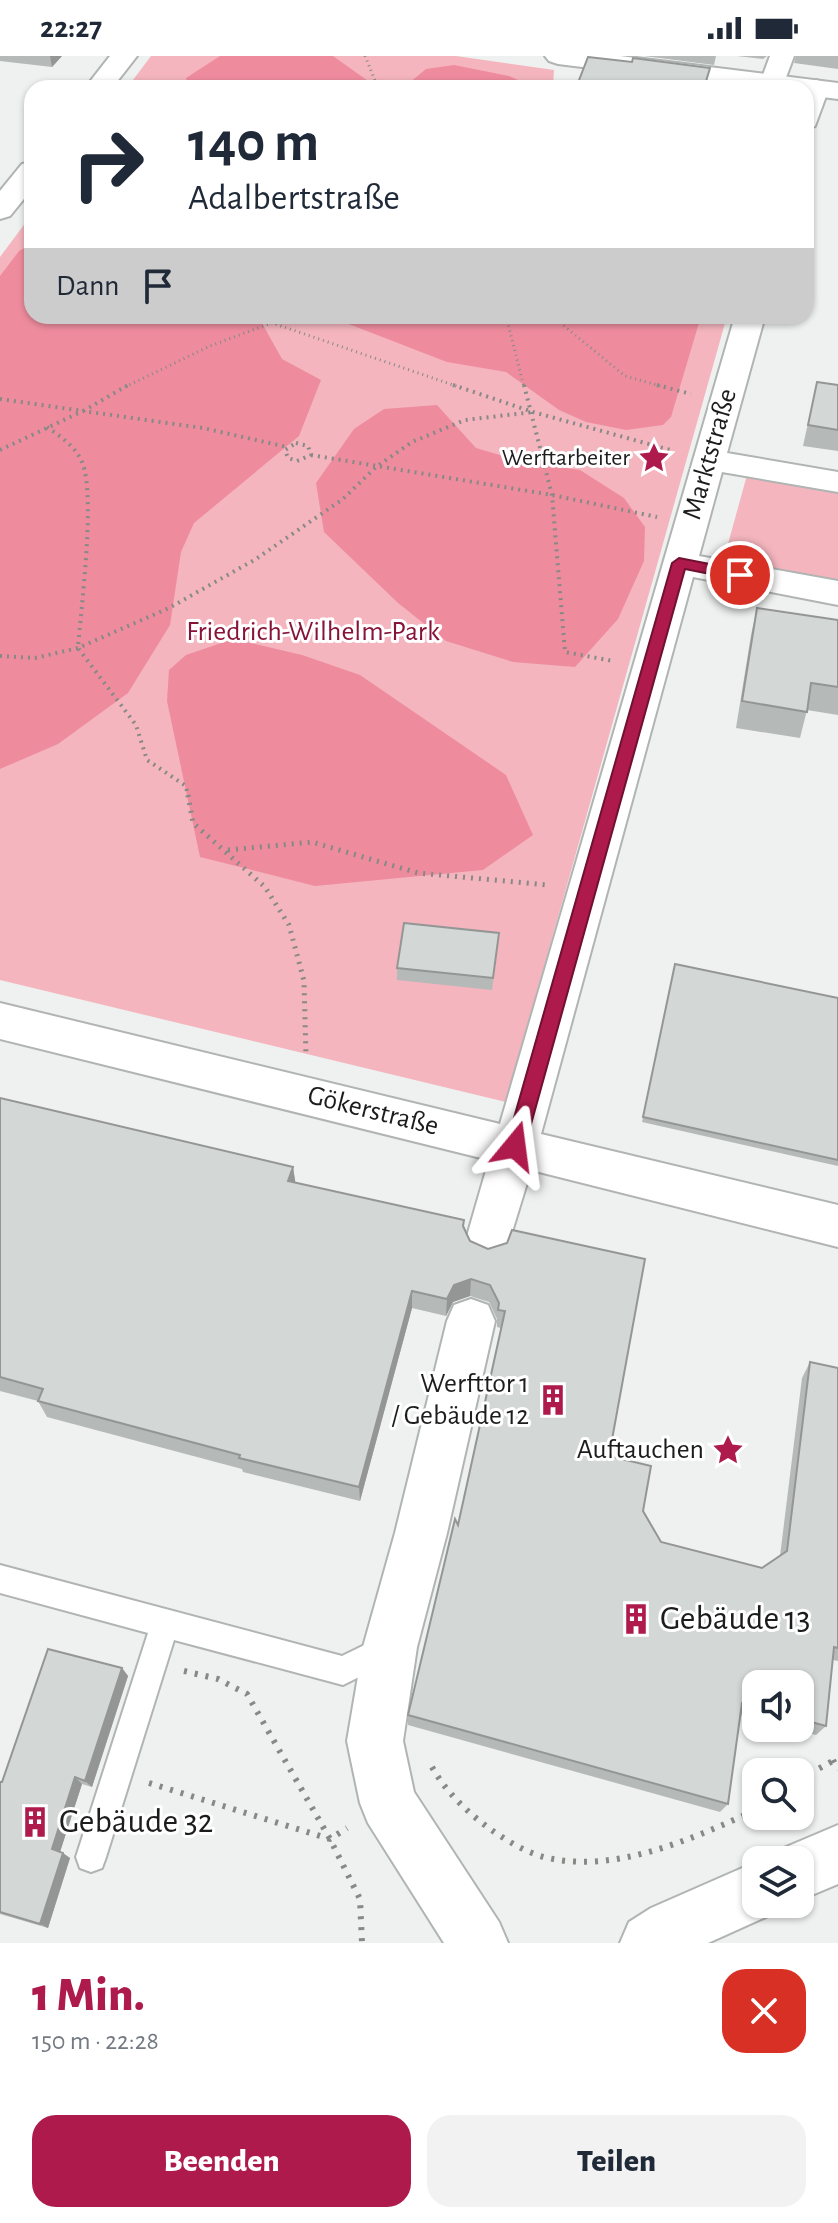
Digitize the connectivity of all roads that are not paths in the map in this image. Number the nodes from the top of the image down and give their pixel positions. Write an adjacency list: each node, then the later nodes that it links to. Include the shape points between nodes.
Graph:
1 (124, 56): 5 (street)
2 (558, 56): 4 (street)
3 (782, 56): 7 (street)
4 (616, 59): 6 (street)
5 (104, 80)
6 (753, 80)
7 (774, 80)
8 (827, 90): 9 (street)
9 (814, 109)
10 (24, 180): 11 (street)
11 (0, 210)
12 (748, 324): 13 (street, Marktstraße)
13 (710, 460): 14 (street); 15 (street, Marktstraße)
14 (838, 482)
15 (679, 563): 16 (street); 18 (street, Marktstraße)
16 (838, 593)
17 (0, 1021): 18 (street, Gökerstraße)
18 (515, 1146): 19 (street, Gökerstraße); 20 (street, Marktstraße)
19 (838, 1226)
20 (488, 1243)
21 (471, 1321): 24 (street)
22 (0, 1579): 23 (lane)
23 (165, 1623): 24 (lane, via 343,1671); 26 (lane)
24 (390, 1647): 29 (street, via 375,1741 388,1803)
25 (838, 1854): 27 (street)
26 (91, 1857)
27 (814, 1865)
28 (742, 1897): 30 (street)
29 (478, 1943)
30 (650, 1943)

